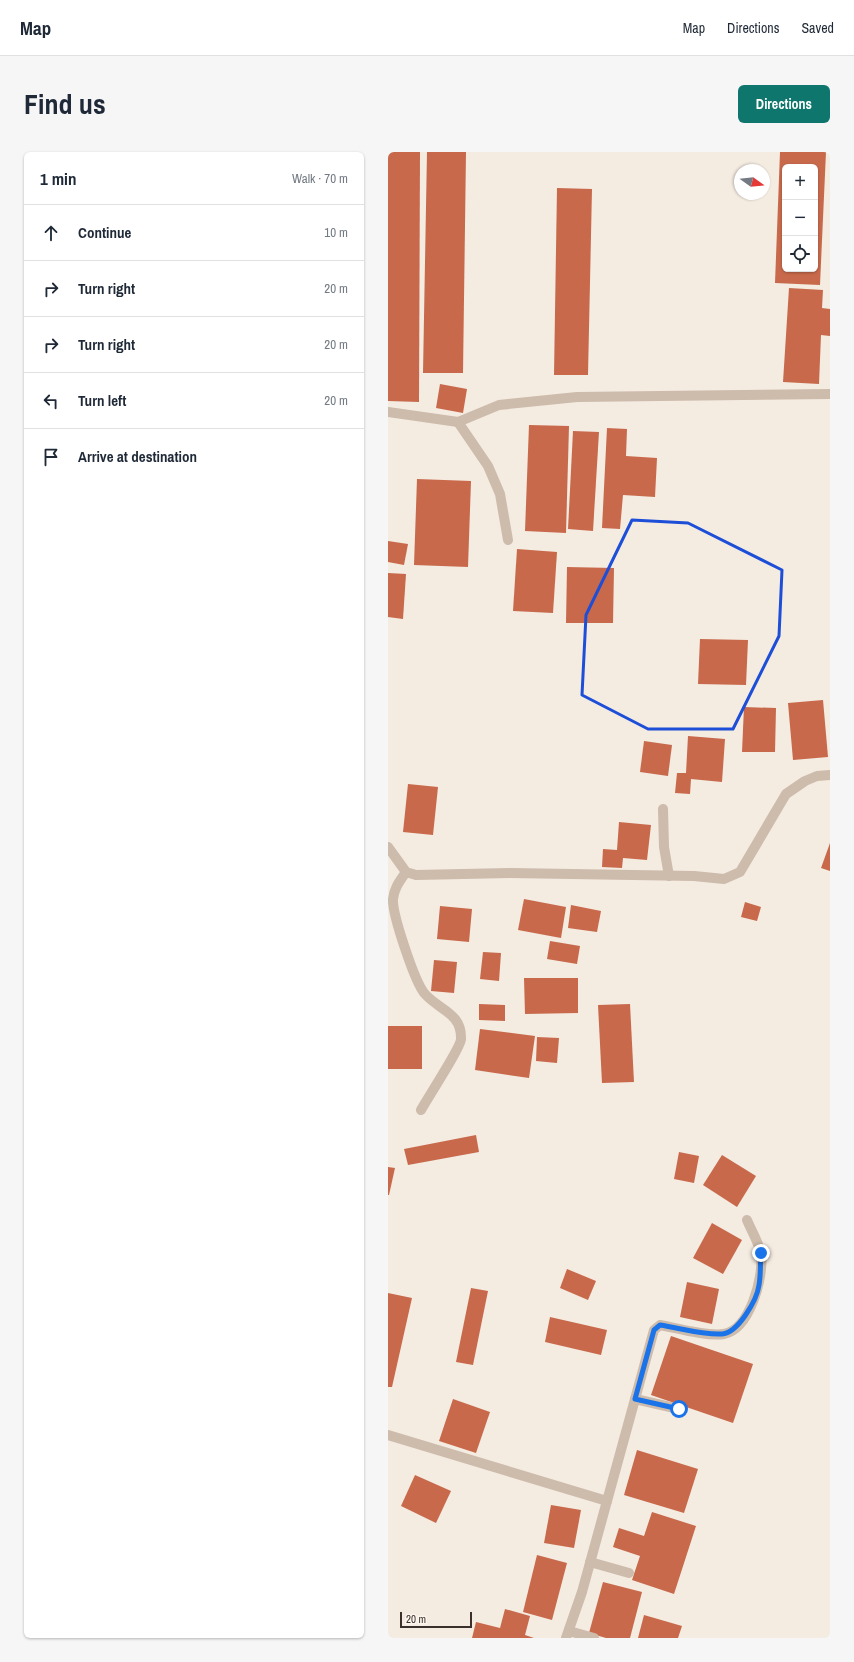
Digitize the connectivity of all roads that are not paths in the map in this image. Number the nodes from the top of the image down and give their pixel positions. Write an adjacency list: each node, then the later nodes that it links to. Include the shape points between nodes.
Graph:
1 (830, 394): 3 (street, via 577,397 499,405)
2 (388, 412): 3 (street)
3 (458, 422): 4 (street, via 488,466 500,494)
4 (508, 540)
5 (830, 775): 9 (street, via 805,780 786,794 740,872 724,879)
6 (663, 809): 9 (street, via 664,847)
7 (388, 847): 8 (street)
8 (406, 872): 9 (street, via 416,875 510,873); 10 (street, via 396,887 393,899 395,919 424,994 455,1018 459,1023 461,1040)
9 (669, 876)
10 (421, 1110)
11 (747, 1220): 12 (street, via 761,1253 759,1286 748,1313 734,1330 723,1334 660,1325 654,1330)
12 (635, 1399): 13 (street); 15 (street)
13 (679, 1409)
14 (388, 1435): 15 (street)
15 (607, 1501): 16 (street)
16 (590, 1562): 17 (street); 18 (street)
17 (629, 1573)
18 (568, 1634): 19 (street)
19 (594, 1638)

